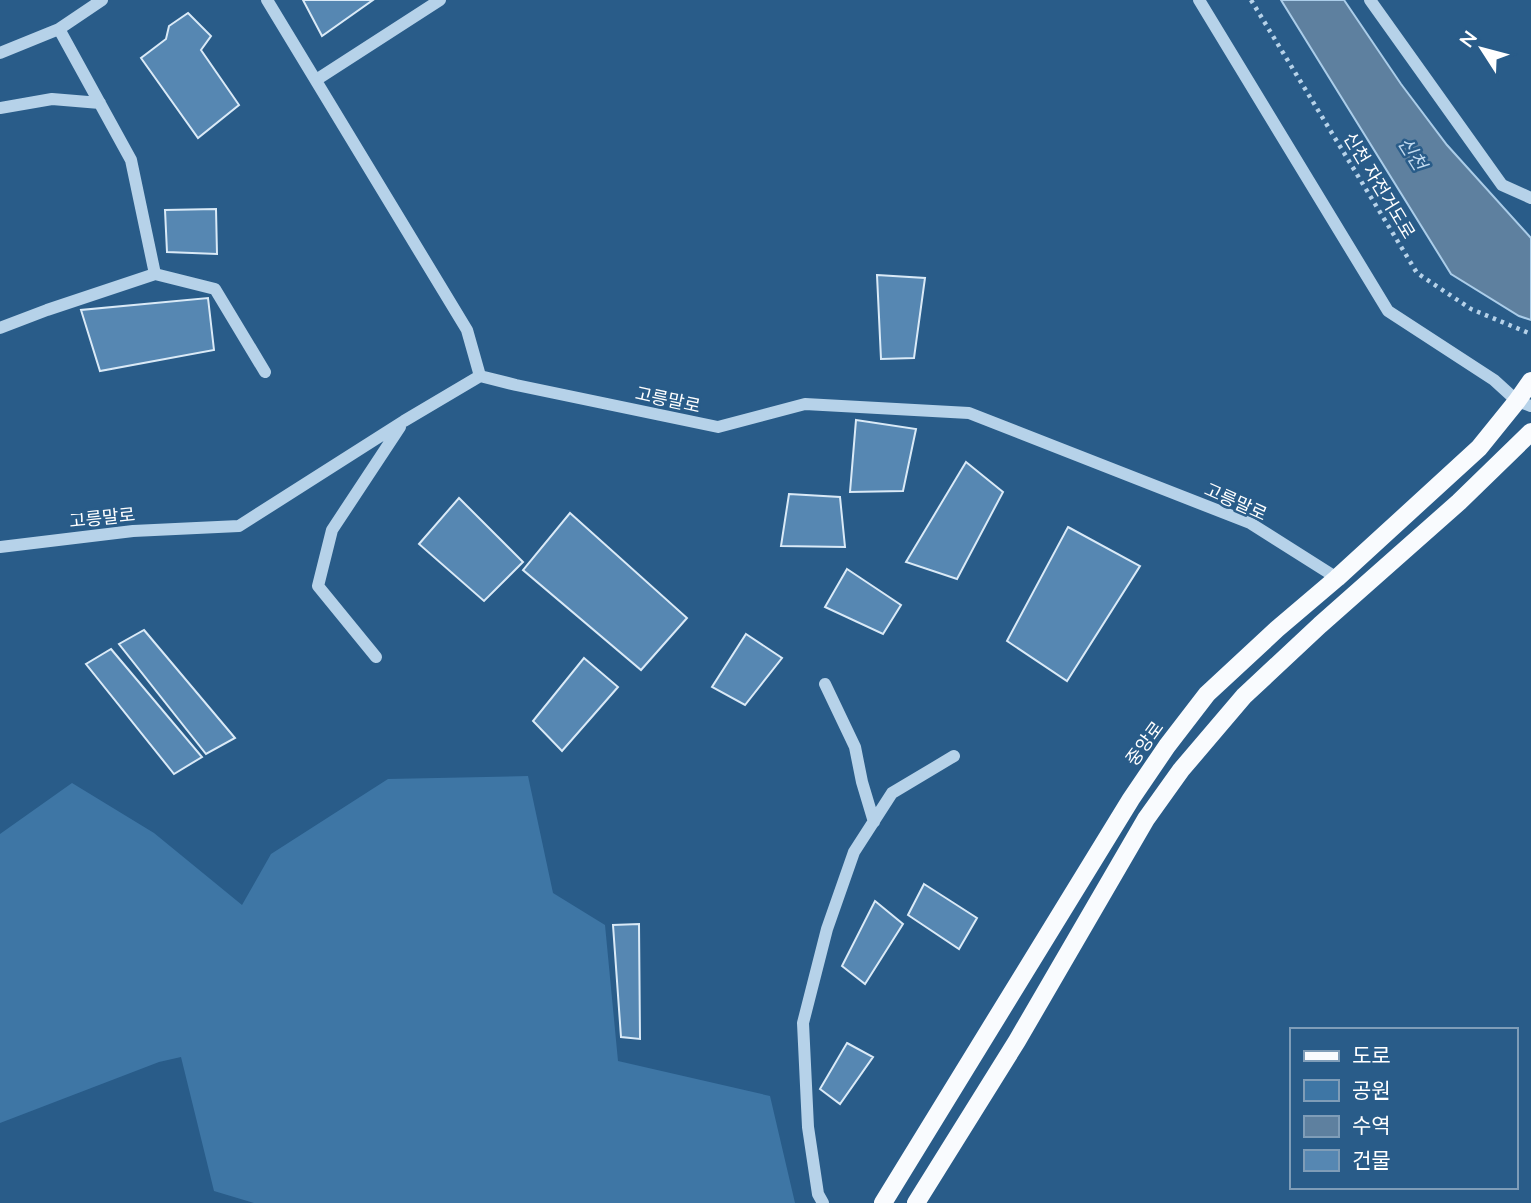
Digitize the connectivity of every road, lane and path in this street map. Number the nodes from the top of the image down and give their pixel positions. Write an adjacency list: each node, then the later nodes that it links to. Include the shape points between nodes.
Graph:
1 (102, 0): 7 (street)
2 (267, 0): 9 (street)
3 (440, 0): 9 (street)
4 (1199, 0): 19 (street, via 1388,311)
5 (1251, 0): 15 (path, 신천 자전거도로, via 1417,273 1471,309)
6 (1370, 0): 12 (street, via 1502,185)
7 (58, 29): 8 (street); 10 (street)
8 (0, 53)
9 (316, 80): 17 (street, via 467,330)
10 (100, 103): 11 (street, via 52,99); 13 (street, via 131,160)
11 (0, 108)
12 (1531, 198)
13 (155, 274): 14 (street); 16 (street, via 215,289)
14 (0, 328)
15 (1531, 334)
16 (265, 372)
17 (480, 376): 20 (street, 고릉말로); 23 (street, 고릉말로, via 718,426 805,404 969,413 1250,523)
18 (1531, 381): 19 (main road, 중앙로)
19 (1524, 403): 23 (main road, 중앙로)
20 (404, 421): 22 (street, 고릉말로, via 239,526 133,531); 24 (street, via 332,530 318,586)
21 (1531, 432): 30 (main road, via 1244,696 1181,770 1146,818 1017,1041)
22 (0, 547)
23 (1338, 578): 29 (main road, 중앙로, via 1207,694 1167,746)
24 (376, 657)
25 (825, 684): 27 (street, via 855,747)
26 (954, 756): 27 (street, via 892,793)
27 (874, 822): 28 (street, via 854,852 827,929 803,1023 808,1127)
28 (823, 1203)
29 (883, 1203)
30 (916, 1203)

